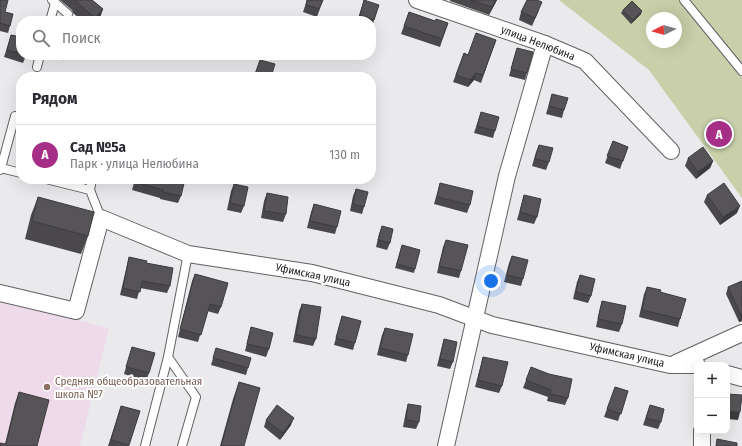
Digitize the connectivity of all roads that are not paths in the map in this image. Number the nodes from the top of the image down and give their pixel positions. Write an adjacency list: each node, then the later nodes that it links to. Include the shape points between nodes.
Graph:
1 (417, 0): 6 (street, улица Нелюбина)
2 (684, 0): 9 (lane)
3 (53, 1): 4 (lane); 5 (lane)
4 (68, 14)
5 (51, 16)
6 (545, 44): 11 (street, улица Нелюбина, via 585,61); 20 (street, via 507,176)
7 (39, 60): 8 (lane)
8 (37, 67)
9 (742, 71)
10 (16, 116): 12 (lane)
11 (671, 151)
12 (1, 169): 13 (lane)
13 (16, 172)
14 (66, 184): 16 (lane)
15 (91, 184): 16 (lane)
16 (90, 190): 17 (lane)
17 (101, 218): 18 (street, Уфимская улица); 19 (street, via 76,311)
18 (188, 254): 20 (street, Уфимская улица, via 312,273 439,305); 22 (lane)
19 (0, 293)
20 (475, 319): 23 (street, Уфимская улица); 30 (street)
21 (742, 333): 23 (street)
22 (168, 357): 28 (lane); 29 (lane, via 196,397)
23 (670, 365): 24 (street, Уфимская улица)
24 (694, 366)
25 (730, 375): 26 (street)
26 (742, 378)
27 (702, 434): 31 (street)
28 (145, 446)
29 (182, 446)
30 (446, 446)
31 (702, 446)

